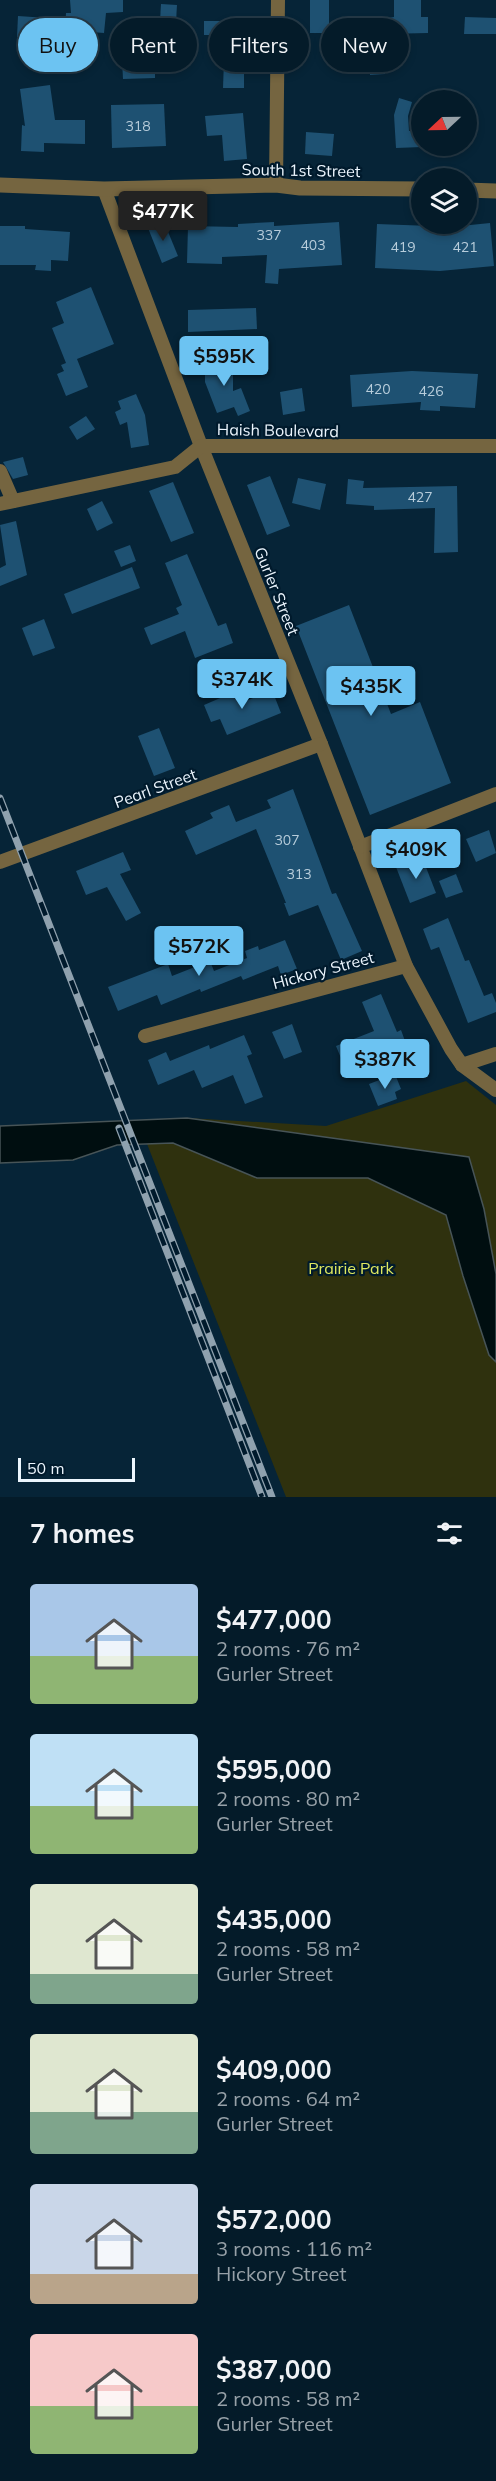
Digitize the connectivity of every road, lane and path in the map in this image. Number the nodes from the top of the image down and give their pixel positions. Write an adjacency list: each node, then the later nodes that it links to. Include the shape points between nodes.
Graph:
1 (278, 0): 2 (street)
2 (276, 184): 4 (street, South 1st Street); 5 (street, South 1st Street, via 300,188)
3 (0, 185): 4 (street, South 1st Street)
4 (104, 189): 8 (street, Gurler Street)
5 (411, 189)
6 (477, 190): 7 (street)
7 (496, 190)
8 (201, 446): 9 (street, Haish Boulevard); 11 (street, Haish Boulevard, via 175,467); 12 (street, Gurler Street)
9 (496, 447)
10 (0, 471): 11 (street)
11 (6, 503)
12 (321, 744): 14 (street, Gurler Street); 15 (street, Pearl Street)
13 (496, 794): 14 (street)
14 (360, 847): 16 (street, Gurler Street)
15 (0, 862)
16 (406, 966): 17 (street, Hickory Street); 19 (street, Gurler Street)
17 (145, 1036)
18 (496, 1054): 19 (street)
19 (462, 1065): 20 (street, Gurler Street)
20 (496, 1090)

